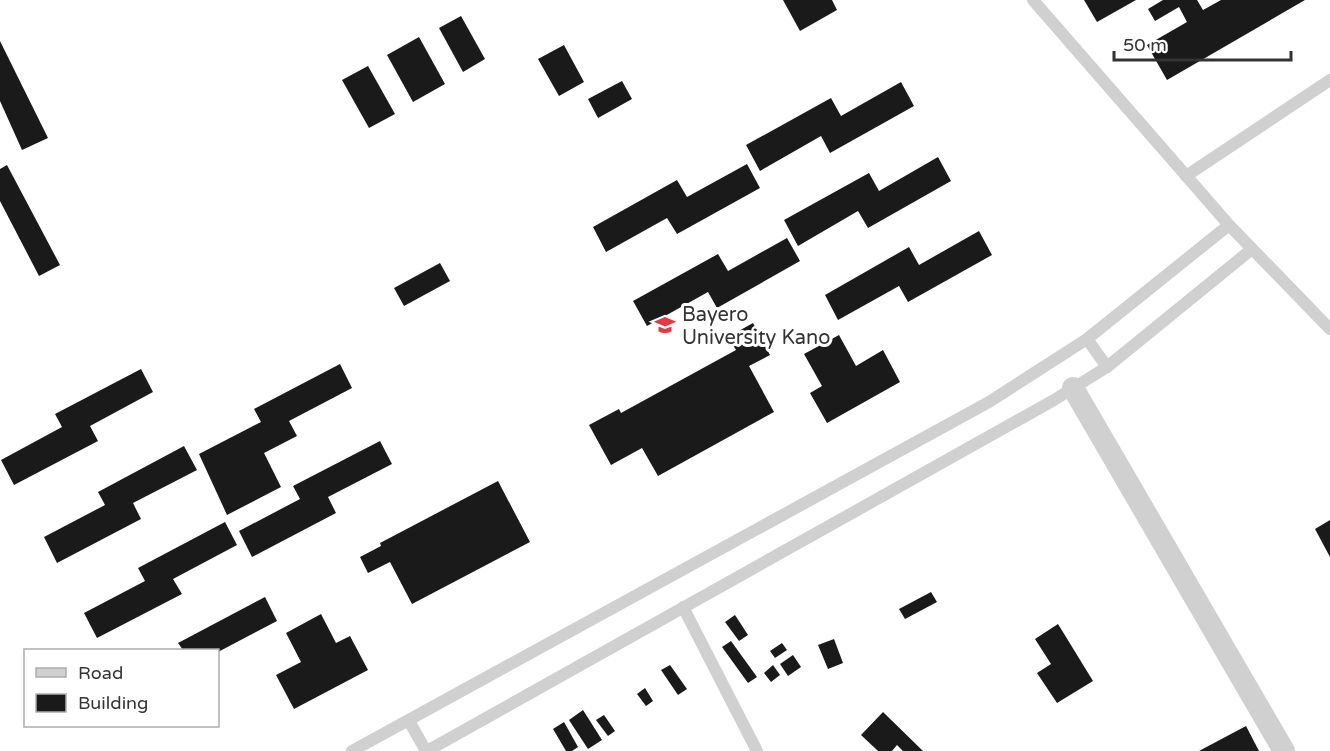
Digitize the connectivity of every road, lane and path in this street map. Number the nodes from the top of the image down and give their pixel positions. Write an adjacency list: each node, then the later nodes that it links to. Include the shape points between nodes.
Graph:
1 (1033, 0): 3 (lane)
2 (1330, 80): 3 (lane)
3 (1186, 176): 4 (lane)
4 (1229, 225): 5 (lane); 7 (lane)
5 (1252, 249): 6 (lane); 8 (lane)
6 (1330, 329)
7 (1088, 339): 8 (lane); 11 (lane, via 989,402)
8 (1107, 367): 9 (lane)
9 (1073, 388): 10 (lane); 15 (street)
10 (683, 607): 13 (lane); 14 (lane)
11 (409, 721): 12 (lane); 13 (lane)
12 (352, 751)
13 (426, 751)
14 (757, 751)
15 (1284, 751)

